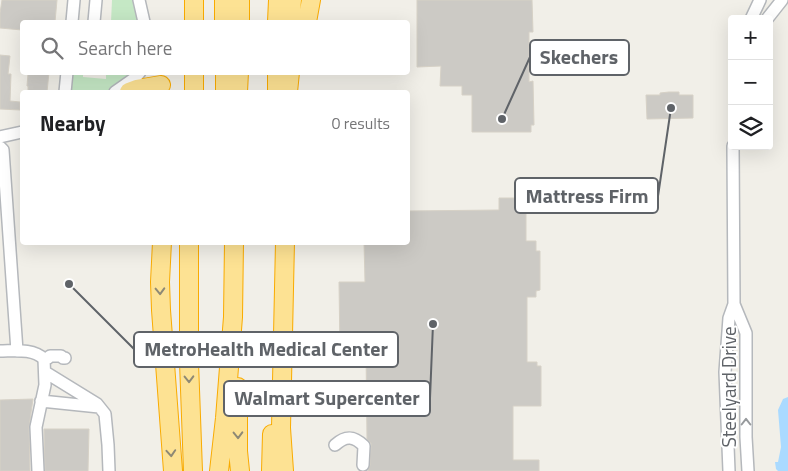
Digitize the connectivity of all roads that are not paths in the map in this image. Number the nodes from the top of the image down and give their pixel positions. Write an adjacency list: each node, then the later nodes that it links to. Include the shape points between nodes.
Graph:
1 (74, 0): 15 (street)
2 (96, 0): 16 (street)
3 (139, 0): 17 (street)
4 (194, 0): 18 (highway)
5 (224, 0): 19 (highway)
6 (240, 0): 20 (highway)
7 (278, 0): 21 (highway)
8 (292, 0): 22 (highway)
9 (303, 0): 23 (highway)
10 (311, 0): 24 (highway)
11 (760, 0): 13 (street)
12 (782, 0): 14 (street)
13 (752, 15)
14 (770, 15)
15 (72, 20)
16 (94, 20)
17 (144, 20)
18 (194, 20)
19 (224, 20)
20 (240, 20)
21 (277, 20)
22 (290, 20)
23 (298, 20)
24 (307, 20)
25 (67, 75): 34 (street)
26 (138, 75): 35 (street)
27 (194, 75): 37 (highway)
28 (224, 75): 38 (highway)
29 (239, 75): 39 (highway)
30 (277, 75): 40 (highway)
31 (289, 75): 41 (highway)
32 (299, 75): 42 (highway)
33 (161, 87): 36 (highway)
34 (65, 90)
35 (118, 90)
36 (134, 90)
37 (194, 90)
38 (225, 90)
39 (238, 90)
40 (277, 90)
41 (287, 90)
42 (296, 90)
43 (20, 132): 44 (street)
44 (0, 137)
45 (0, 147): 56 (street, via 3,150)
46 (733, 150): 53 (street, Steelyard Drive)
47 (162, 245): 67 (highway, one-way to 67, via 161,310)
48 (189, 245): 68 (highway, one-way to 68)
49 (224, 245): 63 (highway, via 217,436)
50 (234, 245): 54 (highway)
51 (275, 245): 70 (highway)
52 (285, 245): 71 (highway, via 281,428)
53 (734, 304): 72 (street, Steelyard Drive, via 729,318 725,372); 73 (street, Steelyard Drive, one-way to 53, via 746,334)
54 (233, 317): 63 (highway); 69 (highway, one-way to 69)
55 (0, 351): 56 (street)
56 (16, 351): 58 (street, via 34,352)
57 (64, 358): 58 (street, via 50,356)
58 (46, 359): 59 (street)
59 (45, 372): 60 (street); 61 (street)
60 (41, 402): 61 (street); 65 (street, via 36,427)
61 (100, 407): 66 (street, via 105,414)
62 (335, 445): 64 (street, via 346,438 356,439 364,446)
63 (220, 463)
64 (363, 465)
65 (38, 471)
66 (108, 471)
67 (173, 471)
68 (193, 471)
69 (240, 471)
70 (271, 471)
71 (284, 471)
72 (729, 471)
73 (748, 471)

